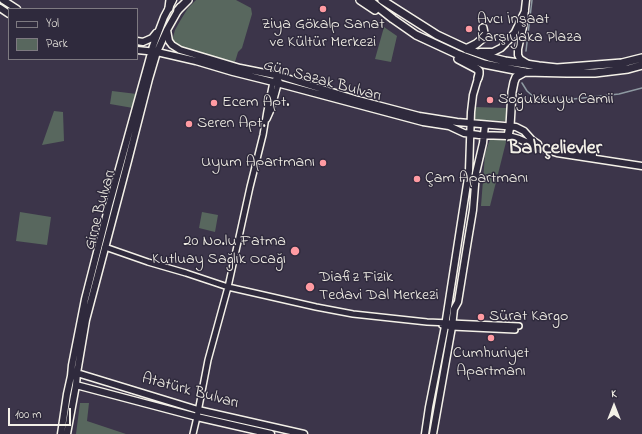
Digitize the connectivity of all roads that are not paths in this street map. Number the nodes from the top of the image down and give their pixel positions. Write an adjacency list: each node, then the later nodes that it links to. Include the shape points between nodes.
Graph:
1 (3, 0): 11 (main road)
2 (170, 0): 12 (highway)
3 (174, 0): 12 (main road, Girne Bulvarı)
4 (183, 0): 13 (main road, Girne Bulvarı)
5 (188, 0): 13 (highway)
6 (360, 0): 16 (highway)
7 (369, 0): 16 (highway)
8 (382, 0): 14 (highway)
9 (387, 0): 14 (highway)
10 (526, 0): 15 (main road)
11 (15, 8)
12 (168, 8): 19 (main road, Girne Bulvarı)
13 (178, 10): 18 (main road, Girne Bulvarı)
14 (400, 12): 23 (highway, via 437,35)
15 (525, 12): 23 (main road, via 515,32 501,48 489,53); 27 (main road, via 518,55 522,61)
16 (393, 19): 21 (highway)
17 (483, 28): 23 (highway, via 482,39)
18 (167, 30): 24 (main road, Girne Bulvarı); 30 (main road, Gün Sazak Bulvarı, via 172,45 180,50 240,68)
19 (158, 32): 20 (main road, via 152,38); 24 (main road, Girne Bulvarı)
20 (138, 41)
21 (431, 42): 29 (highway, via 484,64); 31 (highway, via 449,55 477,69)
22 (138, 50): 24 (main road, Gün Sazak Bulvarı); 26 (main road)
23 (468, 50): 27 (highway)
24 (154, 52): 26 (main road, Girne Bulvarı); 32 (main road, Gün Sazak Bulvarı); 42 (main road, Girne Bulvarı)
25 (642, 58): 27 (highway, via 622,63 557,68)
26 (148, 62): 41 (main road, Girne Bulvarı)
27 (530, 65)
28 (642, 65): 29 (highway, via 595,73)
29 (524, 72): 35 (highway, via 516,77 514,82)
30 (280, 76): 32 (street); 33 (main road, Gün Sazak Bulvarı, via 419,116)
31 (478, 78): 33 (main road)
32 (276, 83): 36 (main road, Gün Sazak Bulvarı, via 423,122 449,126); 44 (street, via 267,110)
33 (470, 123): 34 (main road, Gün Sazak Bulvarı); 36 (main road)
34 (485, 125): 35 (main road, Gün Sazak Bulvarı); 37 (main road)
35 (510, 126): 38 (highway); 39 (main road, via 524,132 536,143 555,149)
36 (469, 134): 37 (main road, Gün Sazak Bulvarı); 45 (main road, via 469,172)
37 (482, 135): 38 (main road, Gün Sazak Bulvarı); 46 (main road, via 473,210)
38 (508, 136): 40 (main road, Gün Sazak Bulvarı, via 557,153)
39 (642, 162)
40 (642, 166)
41 (109, 205): 42 (main road); 50 (main road, Girne Bulvarı, via 85,299)
42 (114, 214): 43 (main road, Girne Bulvarı)
43 (105, 247): 44 (street); 49 (main road, Girne Bulvarı, via 86,320)
44 (228, 288): 45 (street, via 353,314); 52 (street, via 208,360)
45 (445, 324): 46 (street); 59 (main road)
46 (452, 325): 47 (street); 48 (street); 60 (main road)
47 (519, 326)
48 (515, 330)
49 (77, 373): 50 (main road); 51 (main road, Girne Bulvarı); 52 (main road, Atatürk Bulvarı)
50 (71, 376): 51 (main road); 54 (main road, Girne Bulvarı)
51 (76, 385): 53 (main road, Atatürk Bulvarı); 55 (main road, Girne Bulvarı)
52 (198, 410): 53 (street); 58 (main road, Atatürk Bulvarı)
53 (197, 417): 56 (street); 57 (main road, Atatürk Bulvarı)
54 (62, 434)
55 (67, 434)
56 (193, 434)
57 (271, 434)
58 (304, 434)
59 (425, 434)
60 (433, 434)

